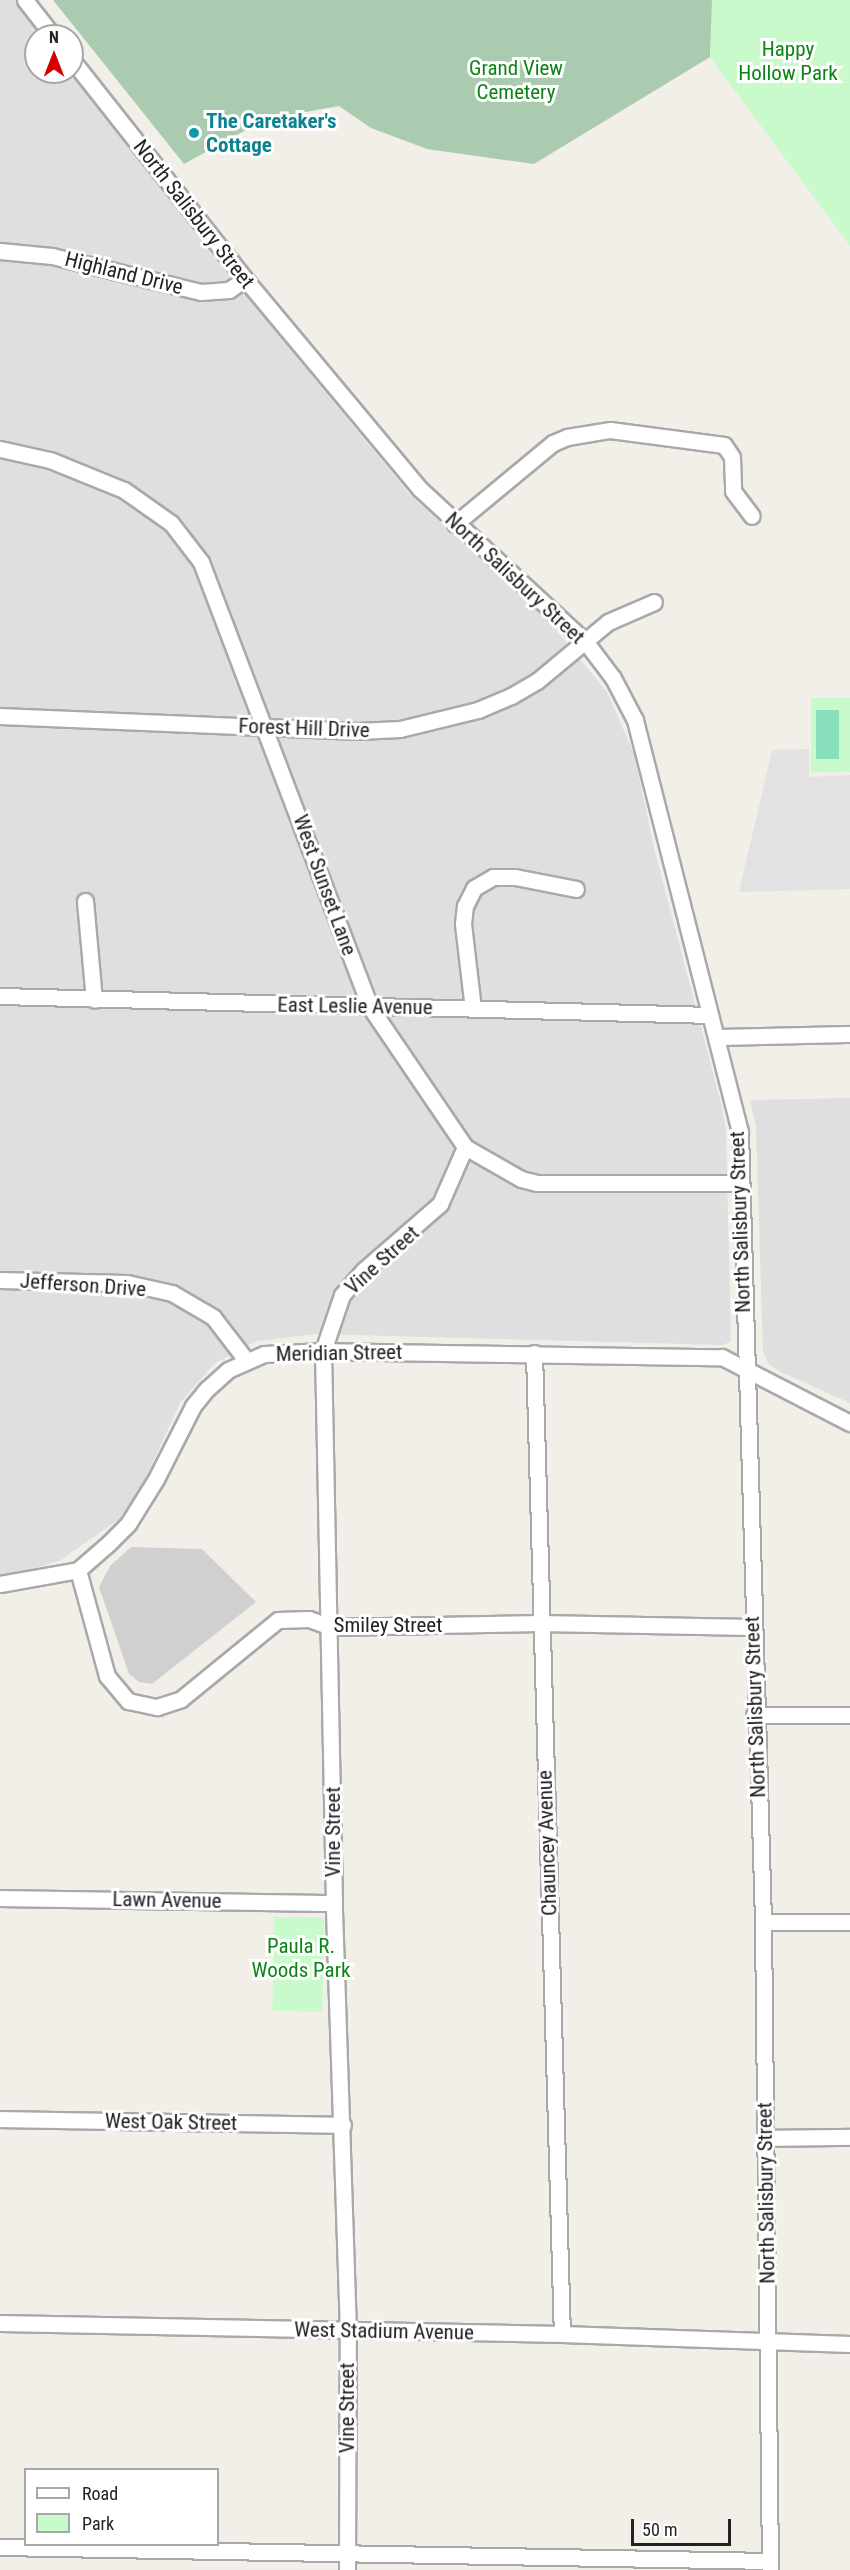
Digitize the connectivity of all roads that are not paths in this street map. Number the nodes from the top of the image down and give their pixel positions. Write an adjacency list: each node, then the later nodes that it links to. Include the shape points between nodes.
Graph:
1 (24, 0): 2 (street)
2 (43, 24)
3 (84, 75): 5 (street, North Salisbury Street)
4 (0, 251): 5 (street, Highland Drive, via 52,256 201,292 229,290)
5 (245, 279): 8 (street, North Salisbury Street, via 420,489)
6 (0, 449): 12 (street, West Sunset Lane, via 50,460 98,477 149,505 171,523 201,562)
7 (752, 516): 8 (street, via 733,490 732,457 724,444 610,430 553,443)
8 (455, 524): 10 (street, North Salisbury Street)
9 (654, 602): 10 (street, Forest Hill Drive, via 608,622)
10 (585, 641): 12 (street, Forest Hill Drive, via 511,696 433,723 358,732); 19 (street, North Salisbury Street, via 613,678 635,720)
11 (0, 716): 12 (street, Forest Hill Drive)
12 (266, 726): 17 (street, West Sunset Lane)
13 (576, 889): 18 (street, via 493,877 474,888 465,906 463,924)
14 (85, 901): 16 (street)
15 (0, 996): 16 (street, East Leslie Avenue)
16 (94, 1000): 17 (street, East Leslie Avenue)
17 (370, 1007): 18 (street, East Leslie Avenue); 22 (street, West Sunset Lane)
18 (473, 1009): 19 (street, East Leslie Avenue)
19 (710, 1015): 21 (street, North Salisbury Street)
20 (850, 1034): 21 (street)
21 (716, 1036): 23 (street, North Salisbury Street, via 740,1132)
22 (465, 1147): 23 (street, West Sunset Lane, via 520,1179 537,1183); 25 (street, Vine Street, via 440,1204 364,1270 342,1295)
23 (741, 1183): 28 (street, North Salisbury Street)
24 (0, 1280): 27 (street, Jefferson Drive, via 127,1283 172,1293 213,1317)
25 (323, 1351): 26 (street, Meridian Street); 27 (street, Meridian Street, via 264,1354); 33 (street, Vine Street)
26 (534, 1353): 28 (street, Meridian Street, via 722,1357); 32 (street, Chauncey Avenue)
27 (246, 1360): 30 (street, Meridian Street, via 228,1370 200,1398 128,1524)
28 (745, 1371): 29 (street, Meridian Street); 34 (street, North Salisbury Street)
29 (850, 1423)
30 (78, 1570): 31 (street, Meridian Street); 33 (street, Smiley Street, via 107,1676 128,1701 140,1705 158,1707 181,1699 278,1620 309,1619)
31 (0, 1584)
32 (540, 1623): 33 (street, Smiley Street); 34 (street, Smiley Street); 49 (street, Chauncey Avenue)
33 (331, 1627): 38 (street, Vine Street)
34 (752, 1627): 35 (street, North Salisbury Street)
35 (754, 1715): 36 (street); 39 (street, North Salisbury Street)
36 (850, 1716)
37 (0, 1898): 38 (street, Lawn Avenue)
38 (334, 1903): 42 (street, Vine Street)
39 (763, 1922): 40 (street); 44 (street, North Salisbury Street)
40 (850, 1922)
41 (0, 2119): 42 (street, West Oak Street)
42 (343, 2125): 48 (street, Vine Street)
43 (850, 2137): 44 (street)
44 (765, 2138): 50 (street, North Salisbury Street)
45 (0, 2310): 47 (street)
46 (0, 2323): 47 (street, West Stadium Avenue)
47 (25, 2324): 48 (street, West Stadium Avenue)
48 (348, 2332): 49 (street, West Stadium Avenue); 53 (street, Vine Street)
49 (562, 2334): 50 (street, West Stadium Avenue)
50 (768, 2341): 51 (street, West Stadium Avenue); 54 (street, North Salisbury Street)
51 (850, 2343)
52 (0, 2547): 53 (street)
53 (347, 2553): 54 (street); 55 (street, Vine Street)
54 (769, 2565)
55 (346, 2570)

